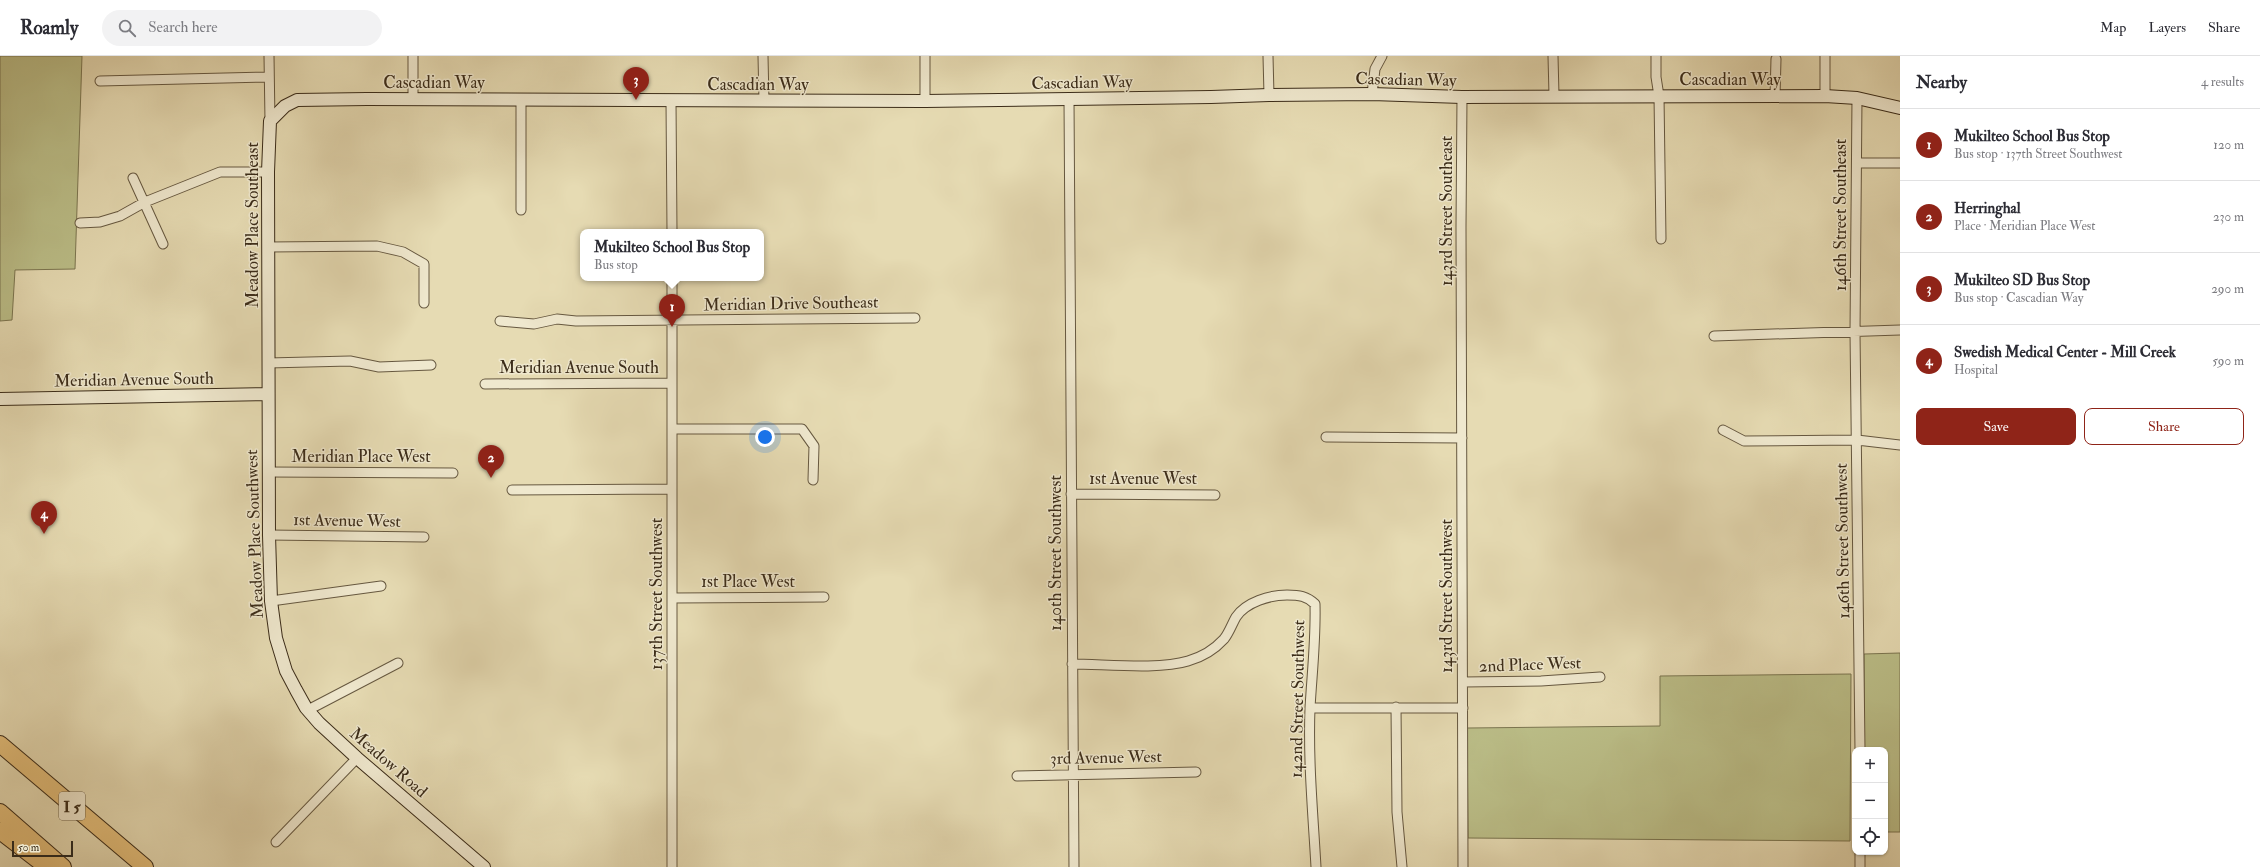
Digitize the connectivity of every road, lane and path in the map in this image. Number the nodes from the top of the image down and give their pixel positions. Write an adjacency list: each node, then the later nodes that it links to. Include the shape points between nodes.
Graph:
1 (269, 56): 11 (street, Meadow Place Southeast)
2 (413, 56): 21 (street)
3 (763, 56): 26 (street)
4 (925, 56): 24 (street)
5 (1268, 56): 14 (street)
6 (1382, 56): 13 (street, via 1375,69)
7 (1553, 56): 15 (street)
8 (1656, 56): 16 (street)
9 (1825, 56): 18 (street)
10 (1776, 59): 17 (street)
11 (269, 77): 12 (street); 28 (street, Meadow Place Southeast)
12 (100, 81)
13 (1372, 94): 14 (street, Cascadian Way); 19 (street, Cascadian Way)
14 (1269, 95): 22 (street, Cascadian Way)
15 (1554, 95): 16 (street, Cascadian Way); 19 (street, Cascadian Way)
16 (1659, 96): 17 (street, Cascadian Way); 37 (street)
17 (1775, 96): 18 (street, Cascadian Way)
18 (1825, 96): 20 (street, Cascadian Way)
19 (1462, 97): 45 (street, 143rd Street Southeast)
20 (1857, 98): 27 (street, Cascadian Way); 29 (street, 146th Street Southeast)
21 (413, 99): 23 (street, Cascadian Way); 28 (street, Cascadian Way, via 297,100 285,106)
22 (1069, 99): 24 (street, Cascadian Way); 66 (street, 140th Street Southwest)
23 (521, 100): 25 (street, Cascadian Way); 34 (street)
24 (925, 100): 26 (street, Cascadian Way)
25 (671, 101): 26 (street, Cascadian Way); 36 (street)
26 (764, 101)
27 (1900, 108)
28 (270, 121): 31 (street, Meadow Place Southeast)
29 (1857, 163): 30 (street); 47 (street, 146th Street Southeast)
30 (1900, 163)
31 (268, 172): 33 (street, via 220,172); 39 (street, Meadow Place Southeast)
32 (133, 178): 33 (street)
33 (145, 202): 35 (street, via 120,216 100,222); 38 (street)
34 (521, 210)
35 (80, 223)
36 (672, 229)
37 (1661, 239)
38 (163, 244)
39 (269, 247): 41 (street, via 377,246 403,252 424,264); 49 (street, Meadow Place Southeast)
40 (672, 281): 43 (street, 137th Street Southwest)
41 (424, 303)
42 (915, 318): 43 (street, Meridian Drive Southeast)
43 (672, 320): 44 (street, Meridian Drive Southeast, via 557,319 534,324); 51 (street, 137th Street Southwest)
44 (500, 321)
45 (1461, 324): 58 (street, 143rd Street Southwest)
46 (1900, 330): 47 (street)
47 (1855, 332): 48 (street); 59 (street, 146th Street Southwest)
48 (1714, 336)
49 (268, 363): 50 (street, via 350,361 379,367); 53 (street, Meadow Place Southeast)
50 (431, 365)
51 (672, 383): 52 (street, Meridian Avenue South); 55 (street, 137th Street Southwest)
52 (485, 384)
53 (268, 394): 54 (street, Meridian Avenue South); 61 (street, Meadow Place Southwest)
54 (0, 398)
55 (672, 429): 63 (street, via 802,429 814,446); 64 (street, 137th Street Southwest)
56 (1723, 430): 59 (street, via 1744,441)
57 (1326, 436): 58 (street)
58 (1462, 438): 78 (street, 143rd Street Southwest)
59 (1857, 440): 60 (street); 84 (street, 146th Street Southwest)
60 (1900, 445)
61 (269, 472): 62 (street, Meridian Place West); 68 (street, Meadow Place Southwest)
62 (453, 473)
63 (813, 480)
64 (672, 489): 65 (street); 72 (street, 137th Street Southwest)
65 (512, 490)
66 (1071, 494): 67 (street, 1st Avenue West); 75 (street, 140th Street Southwest)
67 (1215, 495)
68 (269, 535): 69 (street, 1st Avenue West); 73 (street, Meadow Place Southwest)
69 (424, 537)
70 (381, 586): 73 (street)
71 (824, 597): 72 (street, 1st Place West)
72 (672, 598): 97 (street, 137th Street Southwest)
73 (271, 601): 76 (street, Meadow Place Southwest, via 276,638)
74 (398, 663): 82 (street)
75 (1072, 664): 80 (street, 142nd Street Southwest, via 1170,665 1187,661 1204,655 1224,638 1237,616 1257,601 1275,595 1299,595 1315,604 1316,634); 87 (street, 140th Street Southwest)
76 (286, 671): 82 (street, Meadow Road)
77 (1600, 677): 78 (street, 2nd Place West)
78 (1463, 682): 81 (street, 143rd Street Southwest)
79 (1396, 707): 80 (street); 81 (street); 100 (street, via 1397,812)
80 (1310, 708): 99 (street, 142nd Street Southwest)
81 (1463, 708): 101 (street, 143rd Street Southwest)
82 (308, 710): 85 (street, Meadow Road)
83 (0, 744): 95 (highway, I 5)
84 (1860, 747)
85 (357, 758): 91 (street); 96 (street, Meadow Road)
86 (1196, 772): 87 (street, 3rd Avenue West)
87 (1073, 773): 88 (street, 3rd Avenue West); 98 (street, 140th Street Southwest)
88 (1017, 776)
89 (0, 812): 94 (highway)
90 (0, 831): 93 (highway)
91 (276, 842)
92 (1860, 855): 102 (street)
93 (47, 867)
94 (63, 867)
95 (145, 867)
96 (484, 867)
97 (672, 867)
98 (1074, 867)
99 (1316, 867)
100 (1402, 867)
101 (1463, 867)
102 (1860, 867)

